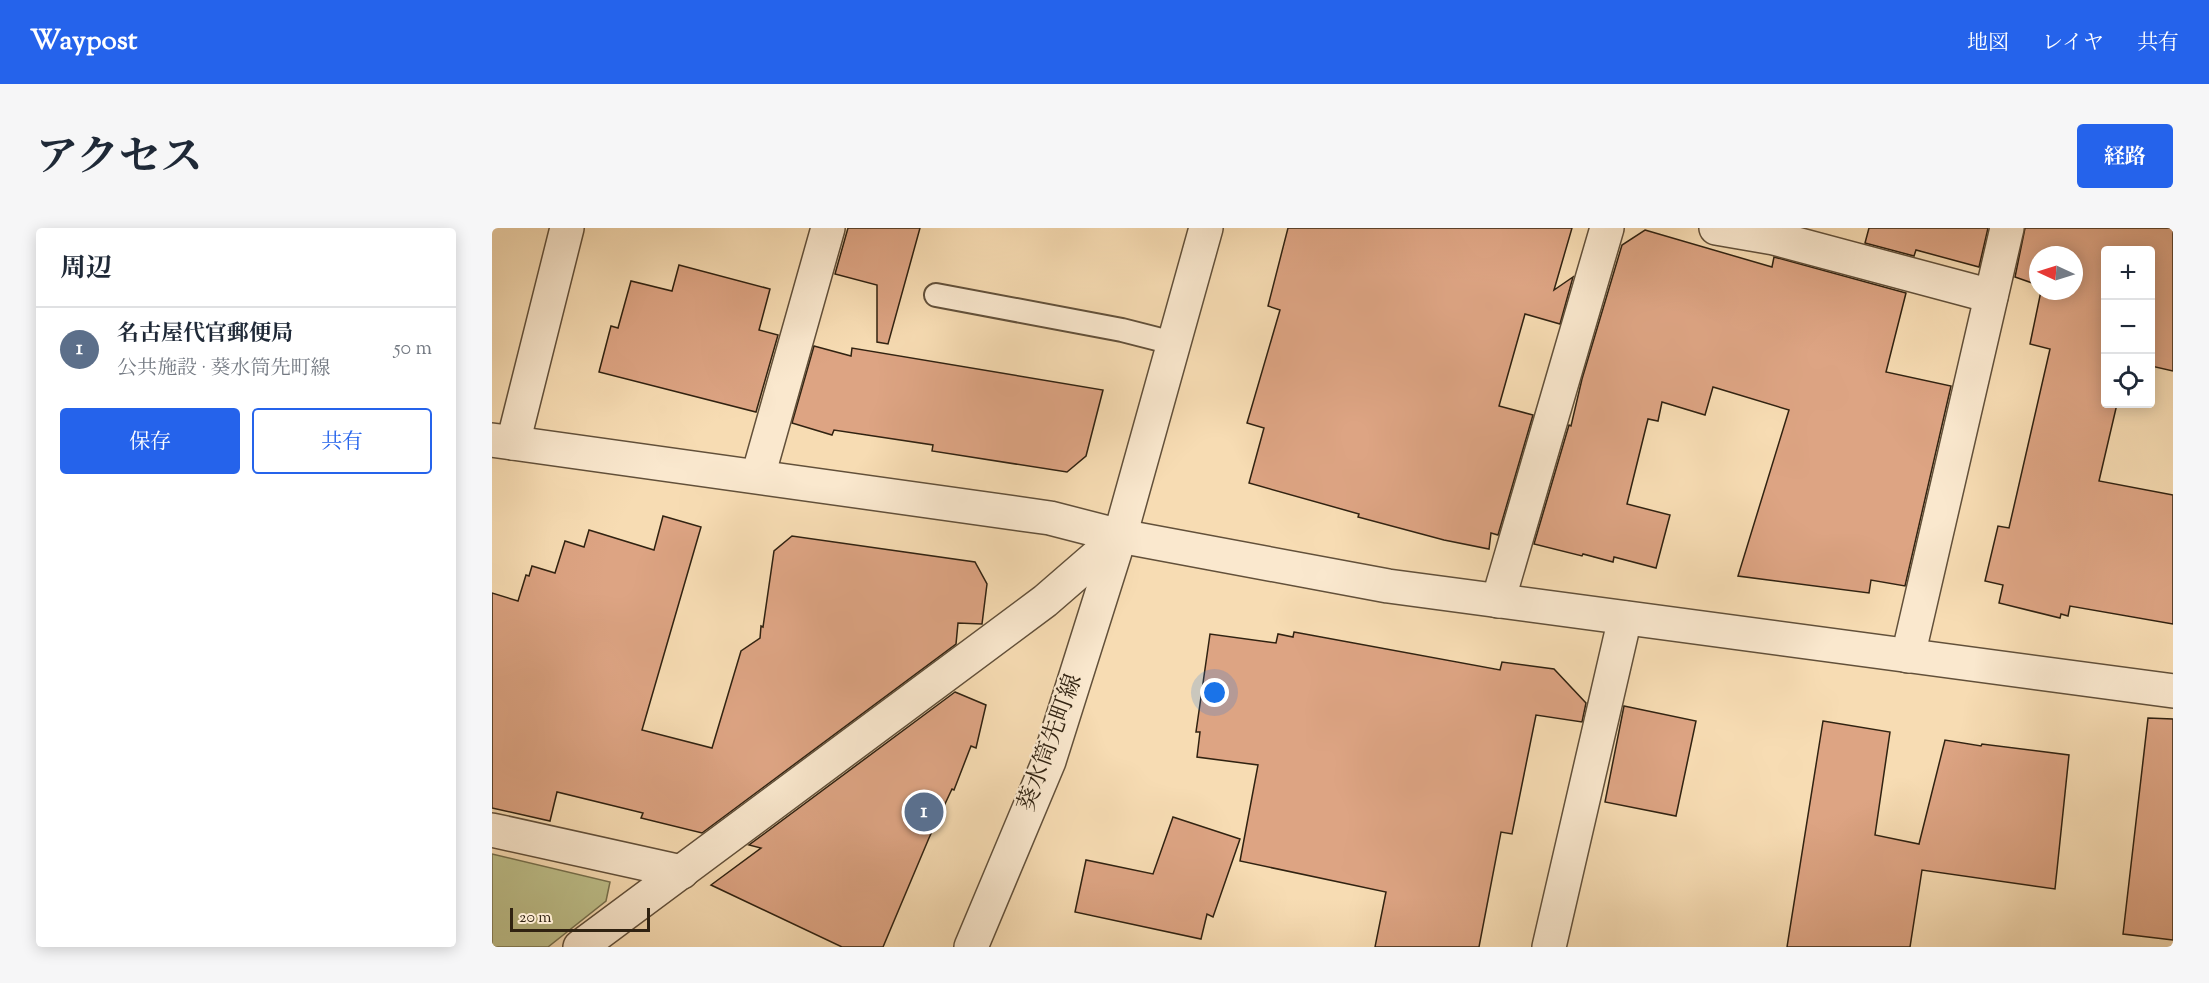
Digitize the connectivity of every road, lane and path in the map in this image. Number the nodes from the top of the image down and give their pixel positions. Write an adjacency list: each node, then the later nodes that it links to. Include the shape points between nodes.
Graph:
1 (567, 228): 10 (street)
2 (828, 228): 11 (street)
3 (1206, 228): 9 (street, 葵水筒先町線)
4 (1606, 228): 13 (street)
5 (1716, 228): 8 (street, via 1773,238)
6 (2007, 228): 8 (street)
7 (936, 295): 9 (lane)
8 (1991, 296): 15 (street)
9 (1173, 343): 12 (street, 葵水筒先町線)
10 (502, 441): 11 (street)
11 (758, 476): 12 (street, via 1050,518)
12 (1120, 536): 13 (street); 18 (street, via 1039,606); 20 (street, 葵水筒先町線, via 1049,761)
13 (1498, 602): 14 (street)
14 (1625, 618): 15 (street); 21 (street)
15 (1908, 656): 16 (street)
16 (2173, 691)
17 (492, 830): 18 (street)
18 (682, 872): 19 (street)
19 (580, 947)
20 (970, 947)
21 (1549, 947)

